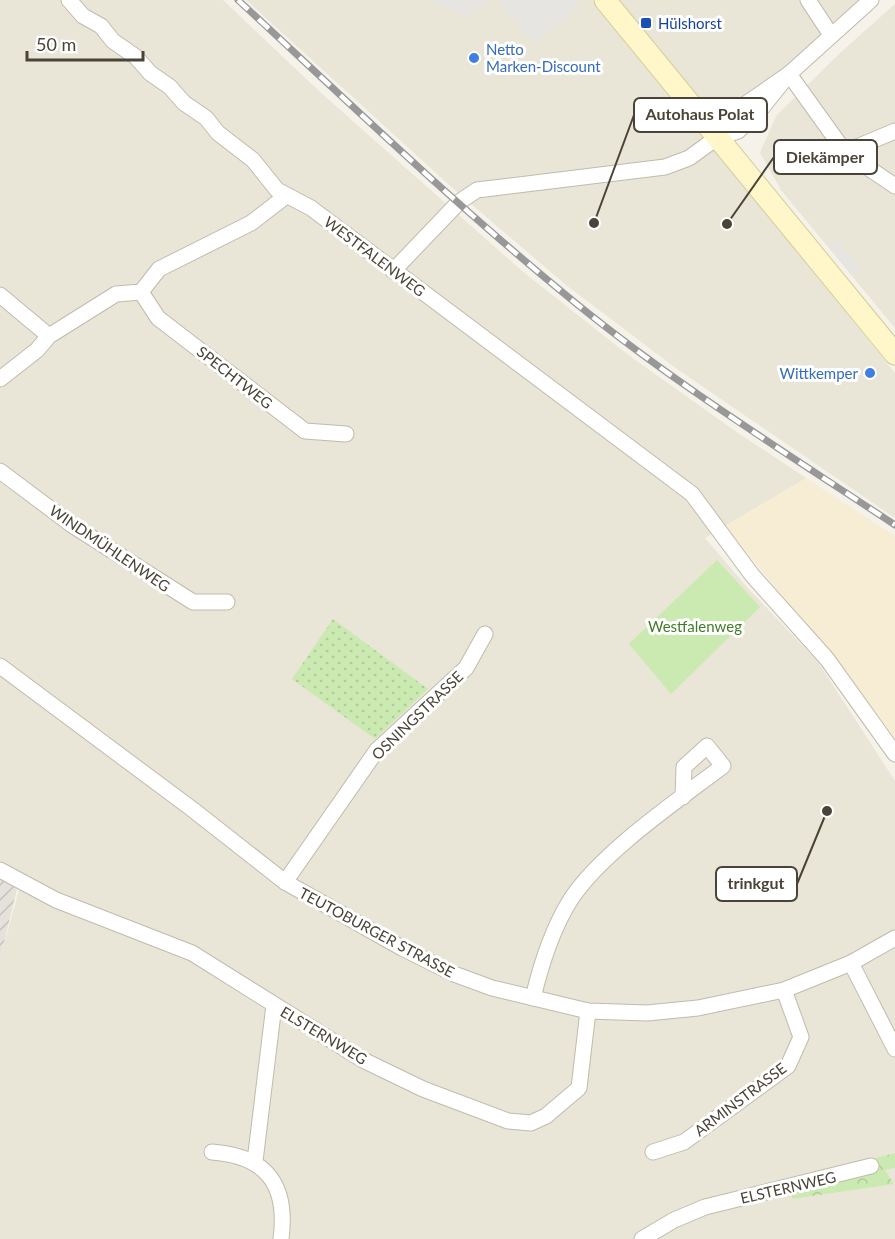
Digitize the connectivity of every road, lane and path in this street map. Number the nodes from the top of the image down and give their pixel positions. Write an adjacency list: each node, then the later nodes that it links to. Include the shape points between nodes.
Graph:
1 (69, 0): 11 (street, WESTFALENWEG, via 253,160)
2 (605, 0): 8 (main road)
3 (808, 0): 5 (street)
4 (871, 0): 5 (street)
5 (831, 35): 6 (street)
6 (789, 74): 8 (street, via 731,114); 9 (street)
7 (895, 131): 9 (street)
8 (718, 137): 12 (street, via 689,158 665,167 477,190 459,202); 16 (main road)
9 (845, 152): 10 (street)
10 (895, 186)
11 (286, 196): 12 (street, WESTFALENWEG, via 311,208); 13 (street, via 251,223 159,269)
12 (393, 271): 23 (street, WESTFALENWEG, via 692,494 752,575 827,658)
13 (141, 291): 15 (street, via 116,294); 18 (street, SPECHTWEG, via 158,318 305,431)
14 (0, 295): 15 (street)
15 (49, 336): 17 (street)
16 (895, 354)
17 (0, 379)
18 (346, 434)
19 (0, 471): 20 (street, WINDMÜHLENWEG, via 72,525 193,602)
20 (227, 602)
21 (485, 634): 26 (street, OSNINGSTRASSE, via 466,668 377,750)
22 (0, 666): 26 (street, TEUTOBURGER STRASSE)
23 (895, 754)
24 (683, 797): 30 (street, via 601,863 571,899 541,966)
25 (0, 870): 31 (street, ELSTERNWEG, via 56,900 192,953)
26 (285, 882): 30 (street, TEUTOBURGER STRASSE, via 454,974)
27 (895, 938): 28 (street, TEUTOBURGER STRASSE)
28 (851, 963): 29 (street, TEUTOBURGER STRASSE); 33 (street)
29 (784, 990): 32 (street, TEUTOBURGER STRASSE, via 698,1008 647,1013); 35 (street, ARMINSTRASSE, via 801,1037 788,1066 684,1142)
30 (533, 998): 32 (street, TEUTOBURGER STRASSE)
31 (274, 1005): 32 (street, ELSTERNWEG, via 363,1060 423,1089 508,1121 531,1123 546,1116 579,1088); 36 (street)
32 (588, 1011)
33 (895, 1049)
34 (212, 1152): 36 (street)
35 (653, 1152)
36 (255, 1161): 38 (street, via 271,1177 279,1193 284,1217)
37 (871, 1166): 39 (street, ELSTERNWEG, via 705,1208)
38 (280, 1239)
39 (642, 1239)

